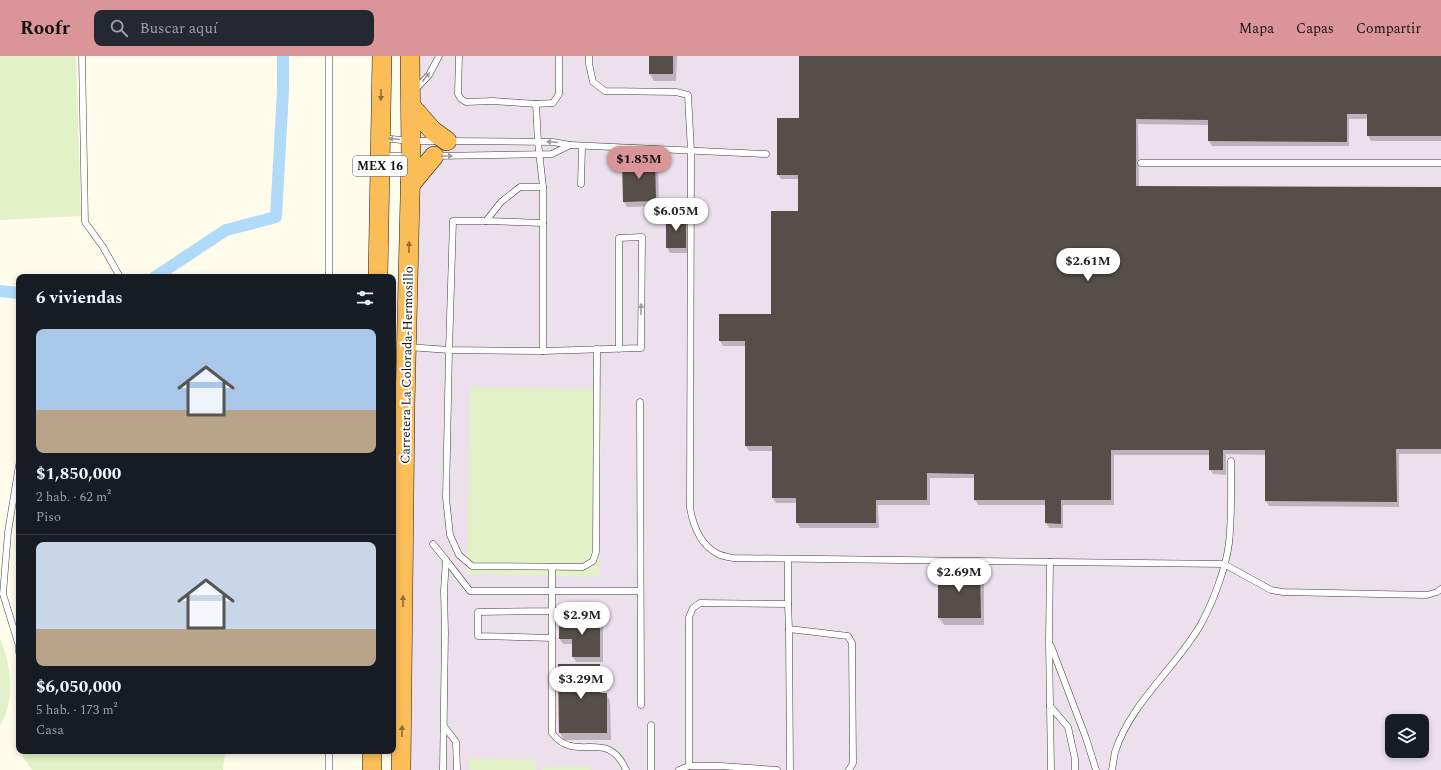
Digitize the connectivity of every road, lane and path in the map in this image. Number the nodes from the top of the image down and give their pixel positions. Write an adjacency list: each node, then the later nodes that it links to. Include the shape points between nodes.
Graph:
1 (82, 56): 26 (lane, via 85,222)
2 (329, 56): 27 (lane)
3 (382, 56): 15 (highway, MEX 16, one-way to 15)
4 (410, 56): 9 (highway, Carretera La Colorada-Hermosillo / MEX 16)
5 (439, 56): 9 (lane, one-way to 5)
6 (459, 56): 10 (lane, via 458,94 466,102)
7 (559, 56): 10 (lane, via 559,94 553,104)
8 (589, 56): 16 (lane, via 593,82 605,92 676,92 688,95)
9 (411, 100): 11 (highway, via 433,131); 17 (highway, Carretera La Colorada-Hermosillo / MEX 16)
10 (536, 104): 12 (lane)
11 (447, 141): 12 (lane); 17 (lane)
12 (538, 142): 13 (lane, one-way to 12); 18 (lane)
13 (570, 145): 14 (lane); 18 (lane, via 552,154)
14 (582, 146): 16 (lane); 22 (lane)
15 (380, 147): 17 (lane); 17 (lane, one-way to 15); 28 (highway, MEX 16)
16 (691, 151): 19 (lane); 38 (lane, via 692,521 708,547 718,554 733,558)
17 (420, 153): 18 (lane, one-way to 18); 29 (highway, Carretera La Colorada-Hermosillo / MEX 16, one-way to 17, via 410,184)
18 (540, 154): 23 (lane)
19 (766, 154)
20 (1441, 162): 21 (lane)
21 (1141, 163)
22 (581, 184)
23 (543, 187): 24 (lane, via 520,187 501,202); 25 (lane)
24 (486, 221): 25 (lane); 32 (lane, via 453,221)
25 (543, 223): 33 (lane)
26 (118, 274)
27 (329, 274)
28 (378, 274)
29 (407, 347): 32 (lane); 62 (highway, Carretera La Colorada-Hermosillo / MEX 16, one-way to 29)
30 (597, 349): 31 (lane); 33 (lane); 42 (lane, via 596,552 593,561 583,567)
31 (619, 349): 31 (lane, one-way to 31, via 641,348 642,237 619,238)
32 (449, 350): 33 (lane); 42 (lane, via 446,498 450,535 460,555 472,566)
33 (543, 351)
34 (640, 402): 44 (lane)
35 (1231, 461): 41 (lane, via 1229,545)
36 (16, 483): 50 (lane, via 8,532 3,594)
37 (433, 544): 39 (lane)
38 (788, 559): 40 (lane); 46 (lane)
39 (446, 560): 45 (lane, via 470,591); 56 (lane)
40 (1050, 562): 41 (lane); 52 (lane)
41 (1224, 564): 43 (lane, via 1271,590 1283,592 1427,595); 74 (lane, via 1201,624 1122,735)
42 (552, 567): 45 (lane)
43 (1441, 589)
44 (640, 591): 45 (lane); 53 (lane)
45 (552, 592): 48 (lane)
46 (788, 604): 49 (lane); 59 (lane, via 700,603 693,608 689,616)
47 (593, 608): 48 (lane)
48 (552, 611): 51 (lane); 51 (lane, via 478,612 478,636)
49 (789, 629): 69 (lane); 70 (lane, via 848,636 852,643 853,763)
50 (16, 636)
51 (552, 638): 65 (lane, via 552,733 557,740 572,747 606,748 621,760)
52 (1049, 641): 54 (lane); 73 (lane)
53 (640, 705)
54 (1050, 706): 71 (lane); 72 (lane, via 1068,727)
55 (651, 724): 66 (lane)
56 (444, 726): 63 (lane); 64 (lane, via 456,742)
57 (329, 754): 60 (lane)
58 (372, 754): 61 (highway)
59 (689, 766): 67 (lane); 68 (lane)
60 (329, 770)
61 (372, 770)
62 (401, 770)
63 (444, 770)
64 (457, 770)
65 (626, 770)
66 (651, 770)
67 (678, 770)
68 (777, 770)
69 (790, 770)
70 (849, 770)
71 (1052, 770)
72 (1075, 770)
73 (1096, 770)
74 (1112, 770)

